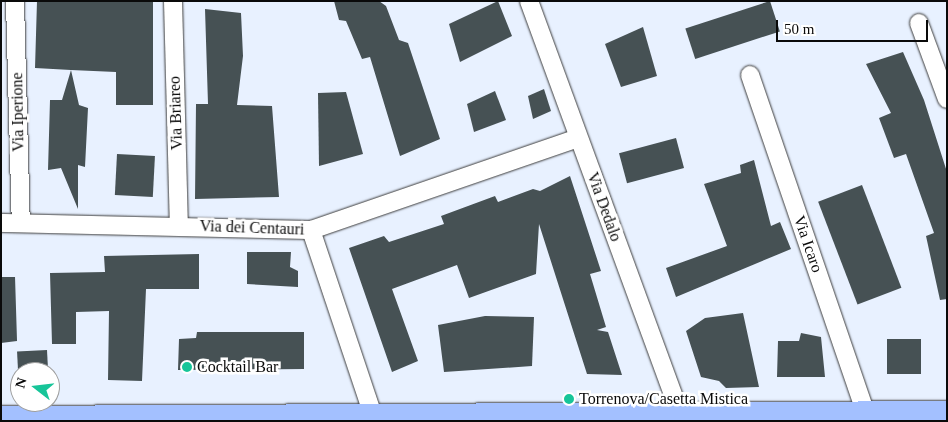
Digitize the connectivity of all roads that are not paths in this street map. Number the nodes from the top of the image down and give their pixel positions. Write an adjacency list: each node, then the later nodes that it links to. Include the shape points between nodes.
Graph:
1 (15, 1): 9 (street, Via Iperione)
2 (173, 1): 10 (street, Via Briareo)
3 (529, 1): 7 (street, Via Dedalo)
4 (919, 23): 6 (street)
5 (750, 75): 14 (street, Via Icaro)
6 (947, 99)
7 (578, 138): 11 (street, Via dei Centauri); 12 (street, Via Dedalo)
8 (1, 223): 9 (street, Via dei Centauri)
9 (21, 223): 10 (street, Via dei Centauri)
10 (179, 225): 11 (street, Via dei Centauri)
11 (311, 230): 15 (street)
12 (680, 413): 16 (street); 17 (street)
13 (947, 413): 14 (street)
14 (866, 414): 16 (street)
15 (374, 415): 18 (street); 20 (street)
16 (734, 416)
17 (637, 417): 18 (street)
18 (455, 418)
19 (11, 419): 20 (street)
20 (158, 419)

